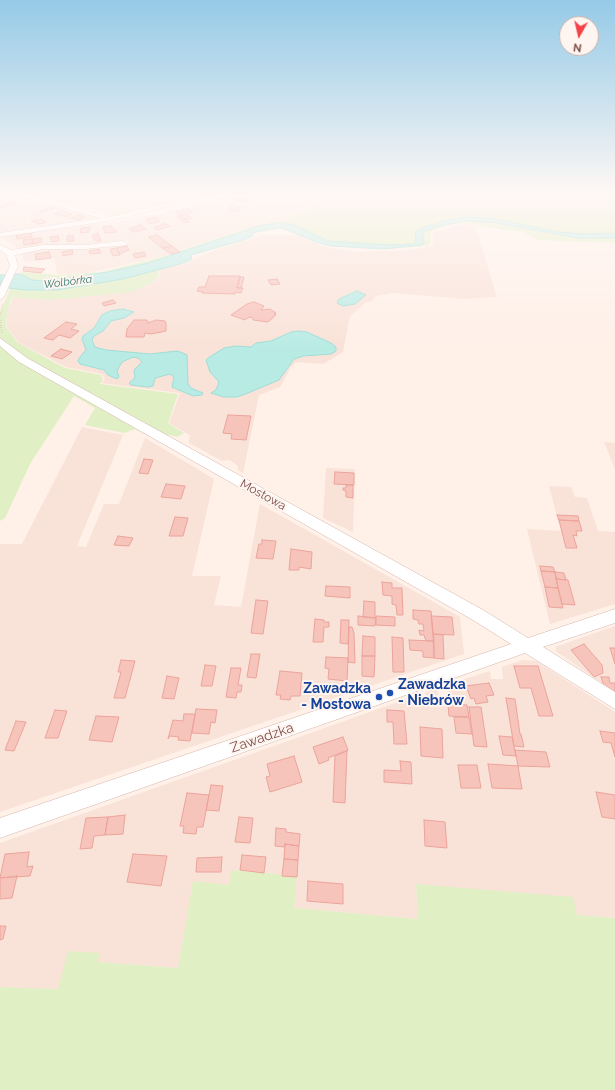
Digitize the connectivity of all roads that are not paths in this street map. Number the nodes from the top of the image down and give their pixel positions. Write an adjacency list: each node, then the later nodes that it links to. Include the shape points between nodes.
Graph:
1 (0, 246): 3 (street)
2 (96, 246): 3 (street, via 43,247)
3 (11, 255): 4 (street); 5 (street, via 14,266)
4 (0, 259)
5 (2, 293)
6 (0, 341): 8 (street, Mostowa, via 23,360)
7 (615, 616): 8 (street, Zawadzka)
8 (528, 645): 9 (street, Mostowa); 10 (street, Zawadzka)
9 (615, 701)
10 (0, 828)

